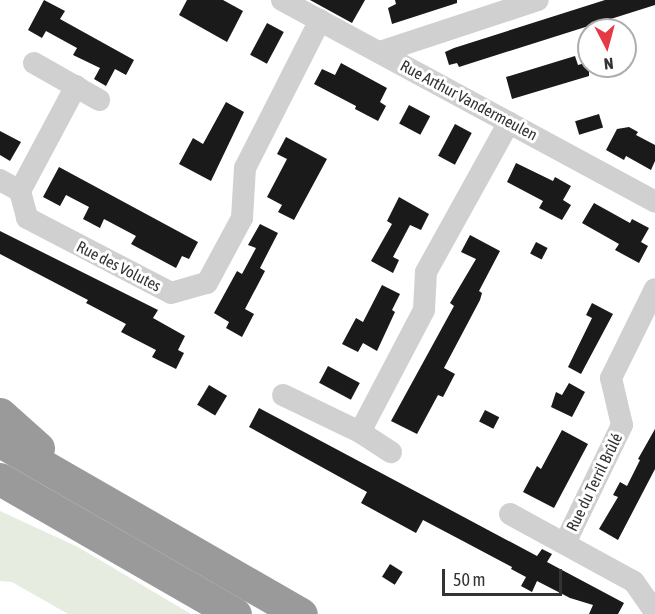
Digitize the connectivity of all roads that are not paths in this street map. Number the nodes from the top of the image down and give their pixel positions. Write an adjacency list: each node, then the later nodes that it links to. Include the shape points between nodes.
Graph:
1 (282, 0): 3 (street, Rue Arthur Vandermeulen)
2 (538, 0): 4 (street)
3 (320, 20): 4 (street, Rue Arthur Vandermeulen); 9 (street, Rue des Volutes, via 245,168 242,218 207,283 171,292 27,218)
4 (380, 52): 8 (street, Rue Arthur Vandermeulen)
5 (34, 63): 6 (street)
6 (76, 86): 7 (street); 9 (street, Rue des Volutes)
7 (99, 100)
8 (509, 122): 10 (street, Rue Arthur Vandermeulen); 14 (street, via 426,272 424,310)
9 (10, 185)
10 (655, 202)
11 (655, 289): 22 (street, Rue du Terril Brûlé, via 610,378 622,425)
12 (283, 395): 14 (street)
13 (0, 414): 18 (highway)
14 (360, 432): 16 (street)
15 (0, 441): 18 (highway)
16 (391, 452)
17 (0, 479): 21 (highway)
18 (84, 490): 25 (highway)
19 (0, 496): 21 (highway)
20 (510, 514): 22 (street, Rue du Terril Brûlé)
21 (99, 536): 24 (highway)
22 (565, 543): 23 (street, Rue du Terril Brûlé, via 634,582)
23 (655, 612)
24 (235, 614)
25 (301, 614)

